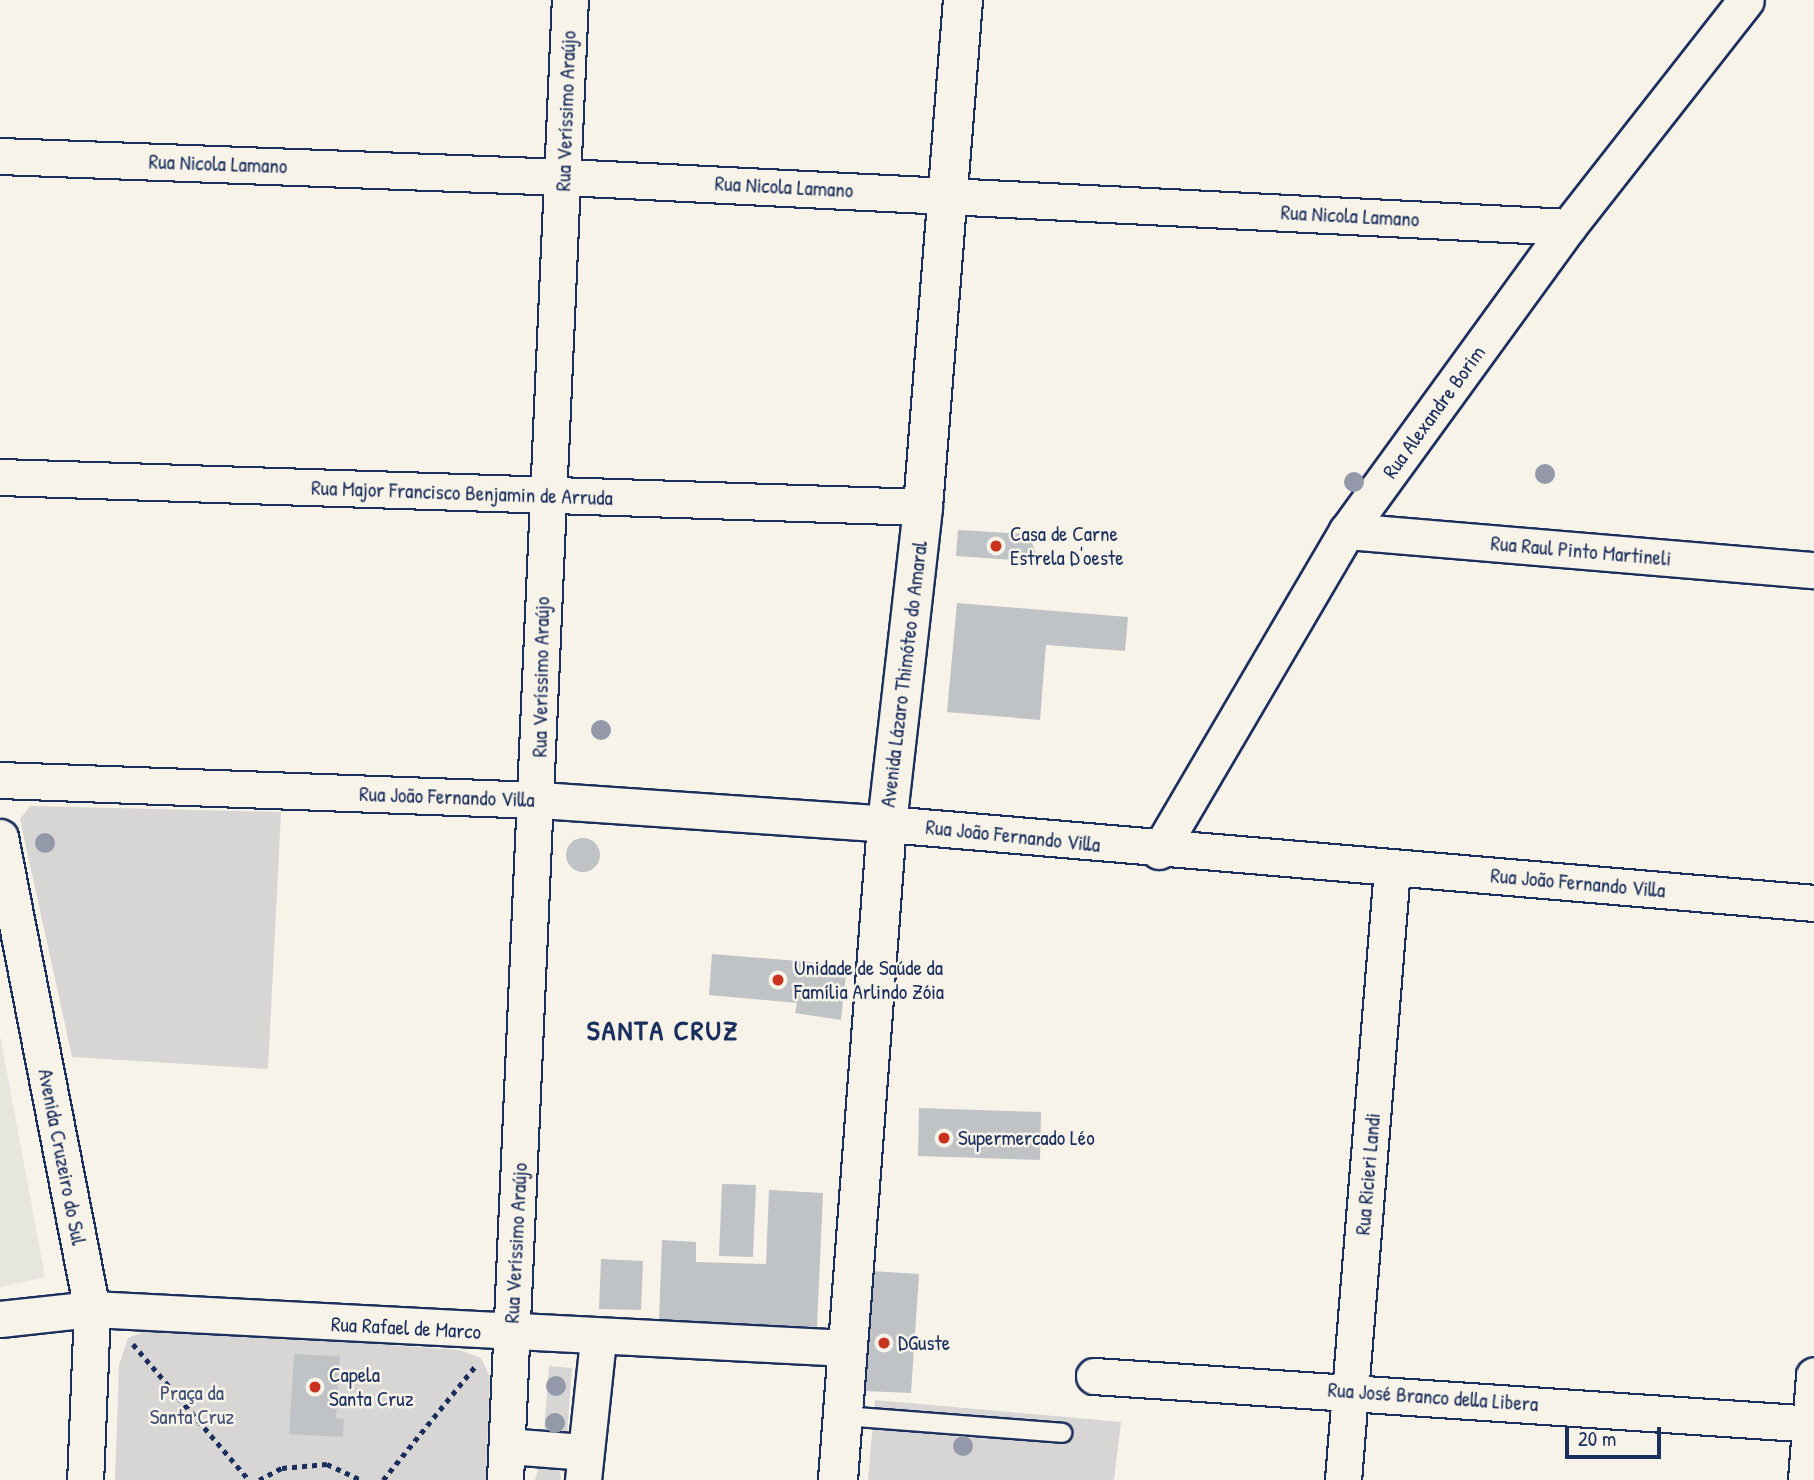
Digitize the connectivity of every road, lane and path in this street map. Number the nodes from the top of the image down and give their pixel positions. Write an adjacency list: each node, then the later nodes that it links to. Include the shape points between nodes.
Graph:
1 (570, 0): 5 (street, Rua Veríssimo Araújo)
2 (962, 0): 6 (main road, Avenida Lázaro Thimóteo do Amaral)
3 (1746, 0): 7 (street, Rua Alexandre Borim)
4 (0, 156): 5 (street, Rua Nicola Lamano)
5 (565, 177): 6 (street, Rua Nicola Lamano); 9 (street, Rua Veríssimo Araújo)
6 (945, 195): 7 (street, Rua Nicola Lamano); 10 (main road, Avenida Lázaro Thimóteo do Amaral)
7 (1568, 227): 11 (street, Rua Alexandre Borim)
8 (0, 477): 9 (street, Rua Major Francisco Benjamin de Arruda)
9 (544, 496): 10 (street, Rua Major Francisco Benjamin de Arruda); 14 (street, Rua Veríssimo Araújo)
10 (923, 507): 15 (main road, Avenida Lázaro Thimóteo do Amaral)
11 (1347, 531): 12 (street, Rua Raul Pinto Martineli); 17 (street, Rua Alexandre Borim)
12 (1814, 569)
13 (0, 780): 14 (street, Rua João Fernando Villa)
14 (539, 800): 15 (street, Rua João Fernando Villa); 22 (street, Rua Veríssimo Araújo)
15 (887, 824): 17 (street, Rua João Fernando Villa); 25 (main road, Avenida Lázaro Thimóteo do Amaral)
16 (0, 837): 20 (street, Avenida Cruzeiro do Sul)
17 (1159, 850): 18 (street, Rua João Fernando Villa)
18 (1392, 868): 19 (street, Rua João Fernando Villa); 29 (street, Rua Ricieri Landi)
19 (1814, 903)
20 (92, 1309): 21 (street, Rua Rafael de Marco); 22 (street, Rua Rafael de Marco); 35 (street, Avenida Cruzeiro do Sul)
21 (0, 1319)
22 (511, 1334): 24 (street, Rua Rafael de Marco); 33 (street, Rua Veríssimo Araújo)
23 (128, 1338): 36 (path)
24 (598, 1339): 25 (street, Rua Rafael de Marco); 34 (street)
25 (846, 1348): 30 (main road, Avenida Lázaro Thimóteo do Amaral)
26 (481, 1358): 39 (path)
27 (1814, 1375): 31 (street)
28 (1094, 1376): 29 (street, Rua José Branco della Libera)
29 (1350, 1391): 31 (street, Rua José Branco della Libera); 41 (street, Rua Ricieri Landi)
30 (843, 1416): 32 (lane); 40 (main road, Avenida Lázaro Thimóteo do Amaral)
31 (1812, 1424): 42 (street)
32 (1062, 1433)
33 (506, 1463): 34 (street)
34 (584, 1466)
35 (85, 1480)
36 (249, 1480)
37 (259, 1480): 38 (path, via 282,1468 327,1464)
38 (362, 1480)
39 (383, 1480)
40 (838, 1480)
41 (1343, 1480)
42 (1806, 1480)

